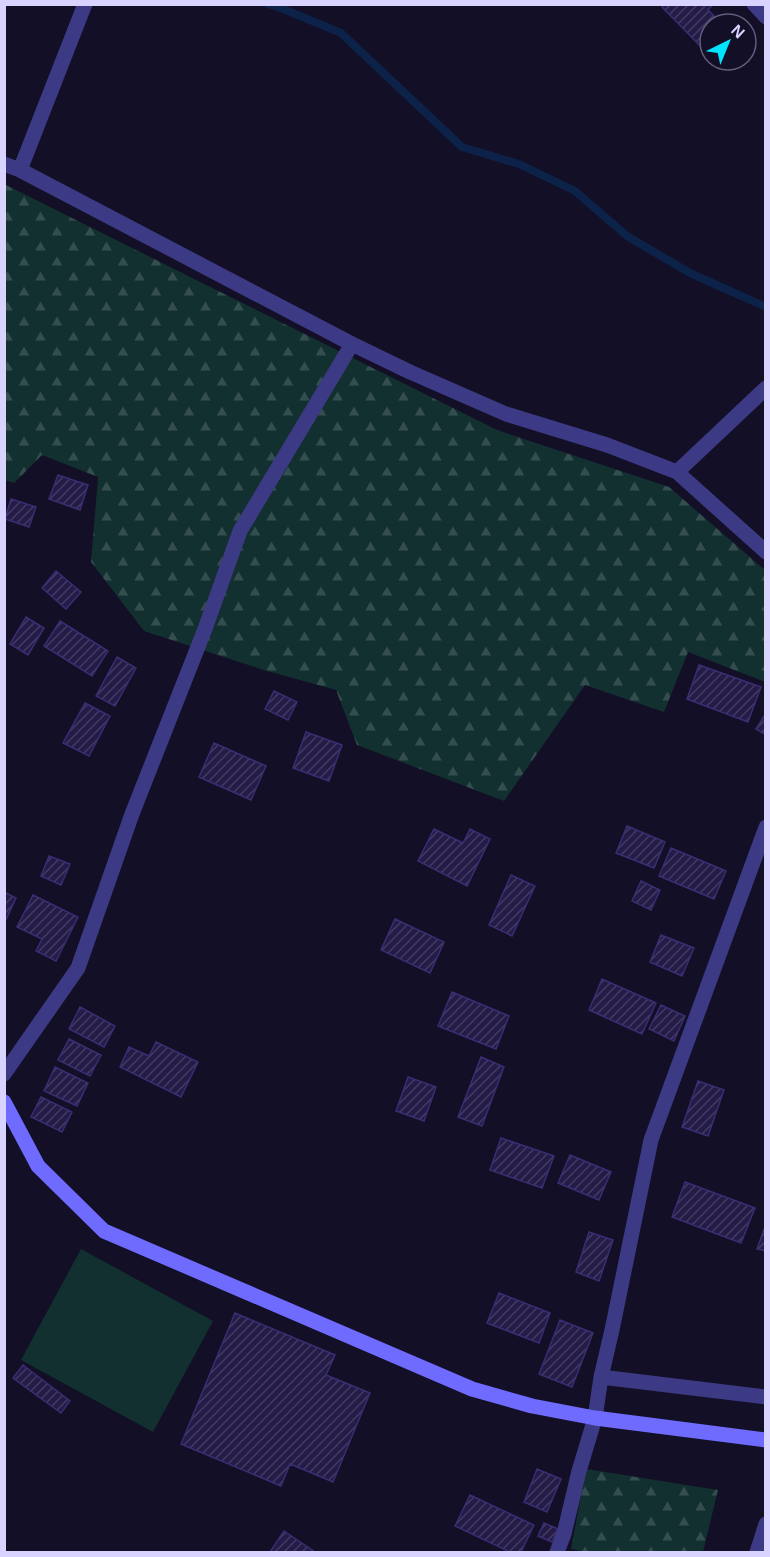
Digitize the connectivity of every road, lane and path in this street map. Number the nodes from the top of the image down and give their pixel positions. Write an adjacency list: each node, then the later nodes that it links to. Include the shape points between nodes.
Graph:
1 (85, 4): 5 (street)
2 (754, 4): 3 (street)
3 (765, 17)
4 (4, 164): 5 (street)
5 (20, 170): 6 (street)
6 (351, 344): 8 (street, via 506,414 607,445); 11 (street, via 240,531 78,968)
7 (765, 388): 8 (street)
8 (677, 472): 9 (street)
9 (765, 552)
10 (765, 827): 13 (street, via 651,1140)
11 (4, 1074)
12 (4, 1102): 15 (street, via 38,1166 104,1231 471,1389)
13 (601, 1377): 14 (street); 15 (street)
14 (765, 1396)
15 (595, 1419): 16 (street); 18 (street)
16 (765, 1440)
17 (765, 1524): 19 (street)
18 (557, 1552)
19 (757, 1552)

